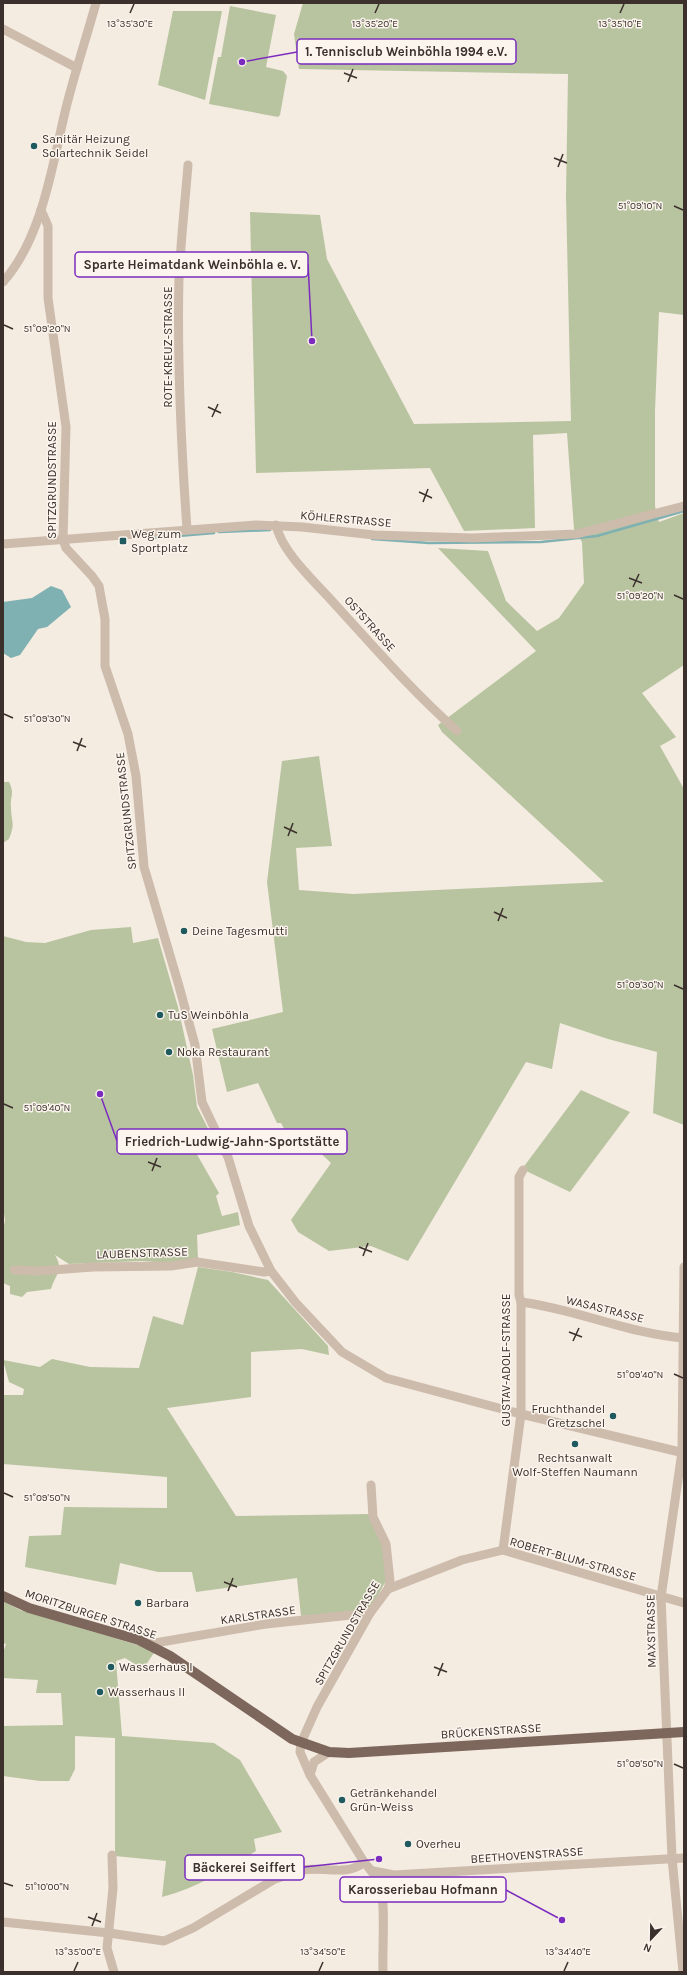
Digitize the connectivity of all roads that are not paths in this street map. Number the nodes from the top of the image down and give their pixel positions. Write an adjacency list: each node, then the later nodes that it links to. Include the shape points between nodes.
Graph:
1 (96, 3): 3 (street)
2 (3, 29): 3 (street)
3 (77, 68): 5 (street, via 49,188)
4 (188, 165): 9 (street, ROTE-KREUZ-STRASSE, via 180,276 179,349 180,442)
5 (41, 210): 6 (street, via 21,256); 10 (street, SPITZGRUNDSTRASSE, via 48,226 48,298 66,427)
6 (3, 282)
7 (684, 506): 8 (street, KÖHLERSTRASSE, via 577,534 559,535 472,538 374,535)
8 (276, 525): 9 (street, KÖHLERSTRASSE); 12 (street, OSTSTRASSE, via 282,542 310,577 380,654)
9 (187, 529): 10 (street, KÖHLERSTRASSE)
10 (63, 539): 11 (street, KÖHLERSTRASSE); 16 (street, SPITZGRUNDSTRASSE, via 66,548 99,586 105,619 105,666 128,734 135,769 145,872 195,1045 202,1102 228,1157 249,1226)
11 (3, 544)
12 (457, 731)
13 (523, 1170): 17 (street, GUSTAV-ADOLF-STRASSE, via 519,1190)
14 (684, 1267): 18 (street, MAXSTRASSE)
15 (14, 1270): 16 (street, LAUBENSTRASSE, via 171,1266 197,1262)
16 (272, 1271): 19 (street, SPITZGRUNDSTRASSE, via 296,1303 342,1352 386,1378)
17 (521, 1302): 18 (street, WASASTRASSE, via 602,1319 659,1336); 19 (street, GUSTAV-ADOLF-STRASSE)
18 (684, 1338): 20 (street, MAXSTRASSE)
19 (520, 1414): 20 (street, SPITZGRUNDSTRASSE); 22 (street, GUSTAV-ADOLF-STRASSE)
20 (683, 1453): 25 (street, MAXSTRASSE)
21 (371, 1485): 23 (street, SPITZGRUNDSTRASSE, via 373,1517 386,1544 388,1556)
22 (503, 1550): 23 (street, ROBERT-BLUM-STRASSE, via 462,1560); 25 (street, ROBERT-BLUM-STRASSE)
23 (388, 1589): 27 (street, SPITZGRUNDSTRASSE)
24 (3, 1596): 28 (main road, MORITZBURGER STRASSE, via 29,1608)
25 (661, 1596): 26 (street, ROBERT-BLUM-STRASSE); 30 (street, MAXSTRASSE)
26 (684, 1603)
27 (370, 1613): 28 (street, KARLSTRASSE, via 266,1624); 31 (street, SPITZGRUNDSTRASSE, via 317,1707)
28 (149, 1644): 31 (main road, MORITZBURGER STRASSE)
29 (684, 1732): 30 (main road, BRÜCKENSTRASSE)
30 (666, 1733): 32 (main road, BRÜCKENSTRASSE, via 349,1753); 35 (street, MAXSTRASSE)
31 (301, 1743): 32 (main road, BRÜCKENSTRASSE); 33 (street, via 300,1755)
32 (329, 1752): 33 (street, via 314,1762)
33 (310, 1775): 37 (street)
34 (112, 1855): 40 (street, via 113,1888)
35 (672, 1858): 36 (street, BEETHOVENSTRASSE); 38 (street, BEETHOVENSTRASSE, via 394,1875); 43 (street, MAXSTRASSE)
36 (684, 1858)
37 (364, 1862): 38 (street); 40 (street, via 346,1870 303,1870 289,1874 193,1928 164,1941)
38 (373, 1871): 42 (street, via 381,1886)
39 (3, 1922): 40 (street)
40 (109, 1933): 41 (street, via 108,1948)
41 (114, 1972)
42 (383, 1972)
43 (683, 1972)

